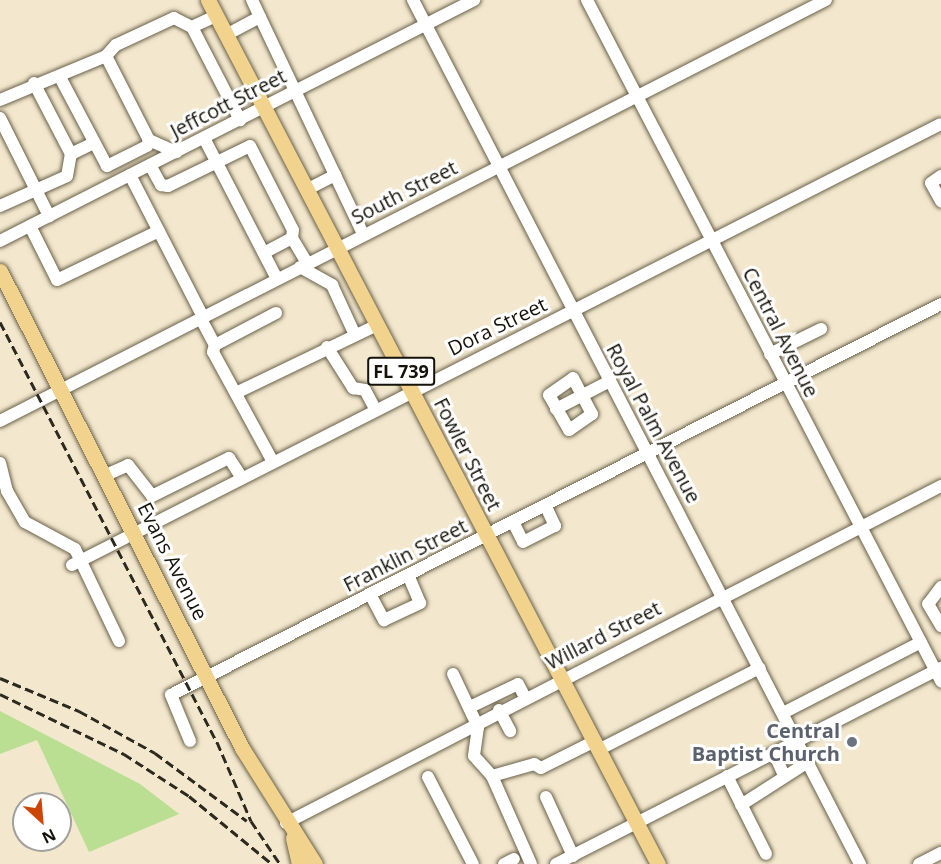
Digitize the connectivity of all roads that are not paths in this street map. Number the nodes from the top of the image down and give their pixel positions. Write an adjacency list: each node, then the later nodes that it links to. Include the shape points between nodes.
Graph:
1 (208, 0): 7 (main road, Fowler Street / FL 739)
2 (252, 0): 8 (street)
3 (413, 0): 9 (street, Royal Palm Avenue)
4 (474, 0): 9 (street, Jeffcott Street)
5 (587, 0): 17 (street, Central Avenue)
6 (825, 0): 17 (street, South Street)
7 (216, 16): 10 (street); 11 (main road, Fowler Street / FL 739)
8 (260, 17): 11 (street); 16 (street)
9 (426, 24): 16 (street, Jeffcott Street); 31 (street, Royal Palm Avenue)
10 (192, 27): 12 (street, via 174,18 116,45); 19 (street)
11 (226, 35): 15 (main road, Fowler Street / FL 739)
12 (106, 56): 13 (street); 25 (street)
13 (61, 79): 14 (street); 26 (street)
14 (34, 83): 18 (street); 28 (street)
15 (254, 90): 19 (street); 20 (main road, Fowler Street / FL 739)
16 (294, 92): 20 (street, Jeffcott Street); 33 (street)
17 (636, 95): 31 (street, South Street); 45 (street, Central Avenue)
18 (0, 100)
19 (231, 102): 22 (street)
20 (264, 108): 22 (street, Jeffcott Street); 35 (main road, Fowler Street / FL 739)
21 (0, 118): 36 (street)
22 (240, 120): 24 (street, Jeffcott Street)
23 (941, 124): 45 (street, Dora Street)
24 (204, 138): 27 (street, Jeffcott Street); 29 (street)
25 (149, 140): 26 (street, via 107,166); 27 (street)
26 (94, 143): 28 (street)
27 (176, 152): 30 (street, Jeffcott Street)
28 (71, 154): 36 (street, via 68,176)
29 (216, 161): 30 (street, via 168,186 161,185); 43 (street, via 250,146 293,230); 47 (street)
30 (150, 165): 32 (street, Jeffcott Street)
31 (499, 166): 42 (street, South Street); 52 (street, Royal Palm Avenue)
32 (130, 175): 39 (street, Jeffcott Street); 41 (street)
33 (335, 175): 35 (street); 42 (street)
34 (941, 176): 37 (street, via 931,183)
35 (306, 190): 46 (main road, Fowler Street / FL 739)
36 (37, 192): 38 (street); 39 (street)
37 (941, 201)
38 (0, 206)
39 (49, 216): 40 (street, Jeffcott Street)
40 (30, 226): 41 (street, via 57,280); 44 (street, Jeffcott Street)
41 (159, 231): 54 (street)
42 (363, 234): 46 (street, South Street)
43 (292, 238): 47 (street); 48 (street)
44 (0, 241)
45 (712, 241): 52 (street, Dora Street); 60 (street, Central Avenue)
46 (336, 248): 48 (street, South Street); 55 (main road, Fowler Street / FL 739)
47 (264, 253): 50 (street)
48 (303, 265): 50 (street, South Street); 57 (street, via 315,281 326,281)
49 (0, 272): 63 (main road, Evans Avenue)
50 (277, 279): 54 (street, South Street)
51 (941, 304): 62 (street, Franklin Street)
52 (574, 310): 61 (street, Royal Palm Avenue); 64 (street, Dora Street)
53 (276, 313): 58 (street)
54 (202, 318): 58 (street); 63 (street, South Street)
55 (376, 325): 57 (street); 64 (main road, Fowler Street / FL 739)
56 (821, 329): 60 (street)
57 (355, 335): 59 (street)
58 (215, 345): 65 (street, via 213,352)
59 (327, 347): 65 (street); 67 (street, via 353,388 365,390)
60 (770, 354): 62 (street, Central Avenue)
61 (610, 381): 66 (street); 70 (street, Royal Palm Avenue)
62 (785, 383): 70 (street, Franklin Street); 78 (street, Central Avenue)
63 (61, 389): 69 (street, South Street); 73 (main road, Evans Avenue)
64 (411, 390): 67 (street, Dora Street); 80 (main road, Fowler Street / FL 739)
65 (236, 393): 71 (street)
66 (584, 395): 68 (street); 68 (street, via 576,379 569,379 550,392); 68 (street, via 592,414 569,430)
67 (375, 409): 71 (street, Dora Street)
68 (556, 409)
69 (0, 421)
70 (648, 453): 76 (street, Franklin Street); 85 (street, Royal Palm Avenue)
71 (273, 462): 74 (street, Dora Street)
72 (0, 463): 81 (street, via 7,491 25,522 70,544)
73 (106, 475): 74 (street, via 128,465 152,496 229,458); 79 (main road, Evans Avenue)
74 (242, 478): 79 (street, Dora Street)
75 (941, 486): 78 (street, Willard Street)
76 (545, 505): 77 (street, Franklin Street); 77 (street, via 555,526 523,542)
77 (513, 522): 80 (street, Franklin Street)
78 (860, 526): 85 (street, Willard Street); 88 (street, Central Avenue)
79 (136, 533): 81 (street, Dora Street); 92 (main road, Evans Avenue)
80 (486, 536): 82 (street, Franklin Street); 93 (main road, Fowler Street / FL 739)
81 (76, 563): 87 (street)
82 (408, 575): 84 (street, Franklin Street); 84 (street, via 420,603 384,620)
83 (941, 586): 86 (street, via 928,603)
84 (370, 594): 92 (street, Franklin Street)
85 (723, 596): 89 (street, Royal Palm Avenue); 93 (street, Willard Street)
86 (941, 626)
87 (119, 641)
88 (921, 642): 90 (street, Central Avenue); 97 (street)
89 (760, 668): 97 (street, Royal Palm Avenue); 102 (street)
90 (939, 673): 101 (street)
91 (453, 674): 95 (street)
92 (208, 677): 100 (street, Franklin Street, via 171,695); 112 (main road, Evans Avenue)
93 (562, 678): 94 (street, Willard Street); 102 (main road, Fowler Street / FL 739)
94 (525, 697): 95 (street, via 518,684); 96 (street, Willard Street)
95 (470, 707): 98 (street)
96 (499, 710): 98 (street, Willard Street); 99 (street)
97 (783, 713): 101 (street, Royal Palm Avenue)
98 (476, 722): 106 (street, via 474,756); 112 (street, Willard Street)
99 (510, 731)
100 (190, 741)
101 (798, 741): 103 (street); 104 (street, Royal Palm Avenue)
102 (597, 745): 106 (street, via 542,768 534,764); 111 (main road, Fowler Street / FL 739)
103 (774, 753): 105 (street); 107 (street)
104 (808, 762): 105 (street); 122 (street, Royal Palm Avenue)
105 (784, 775): 110 (street)
106 (492, 776): 119 (street)
107 (728, 776): 110 (street); 111 (street)
108 (428, 777): 118 (street)
109 (546, 797): 115 (street)
110 (741, 805): 114 (street)
111 (638, 823): 115 (street); 121 (main road, Fowler Street / FL 739)
112 (288, 826): 116 (main road); 117 (main road, Evans Avenue)
113 (941, 853): 123 (street)
114 (766, 854)
115 (573, 856): 120 (street)
116 (299, 864)
117 (315, 864)
118 (473, 864)
119 (531, 864)
120 (556, 864)
121 (658, 864)
122 (860, 864)
123 (919, 864)

